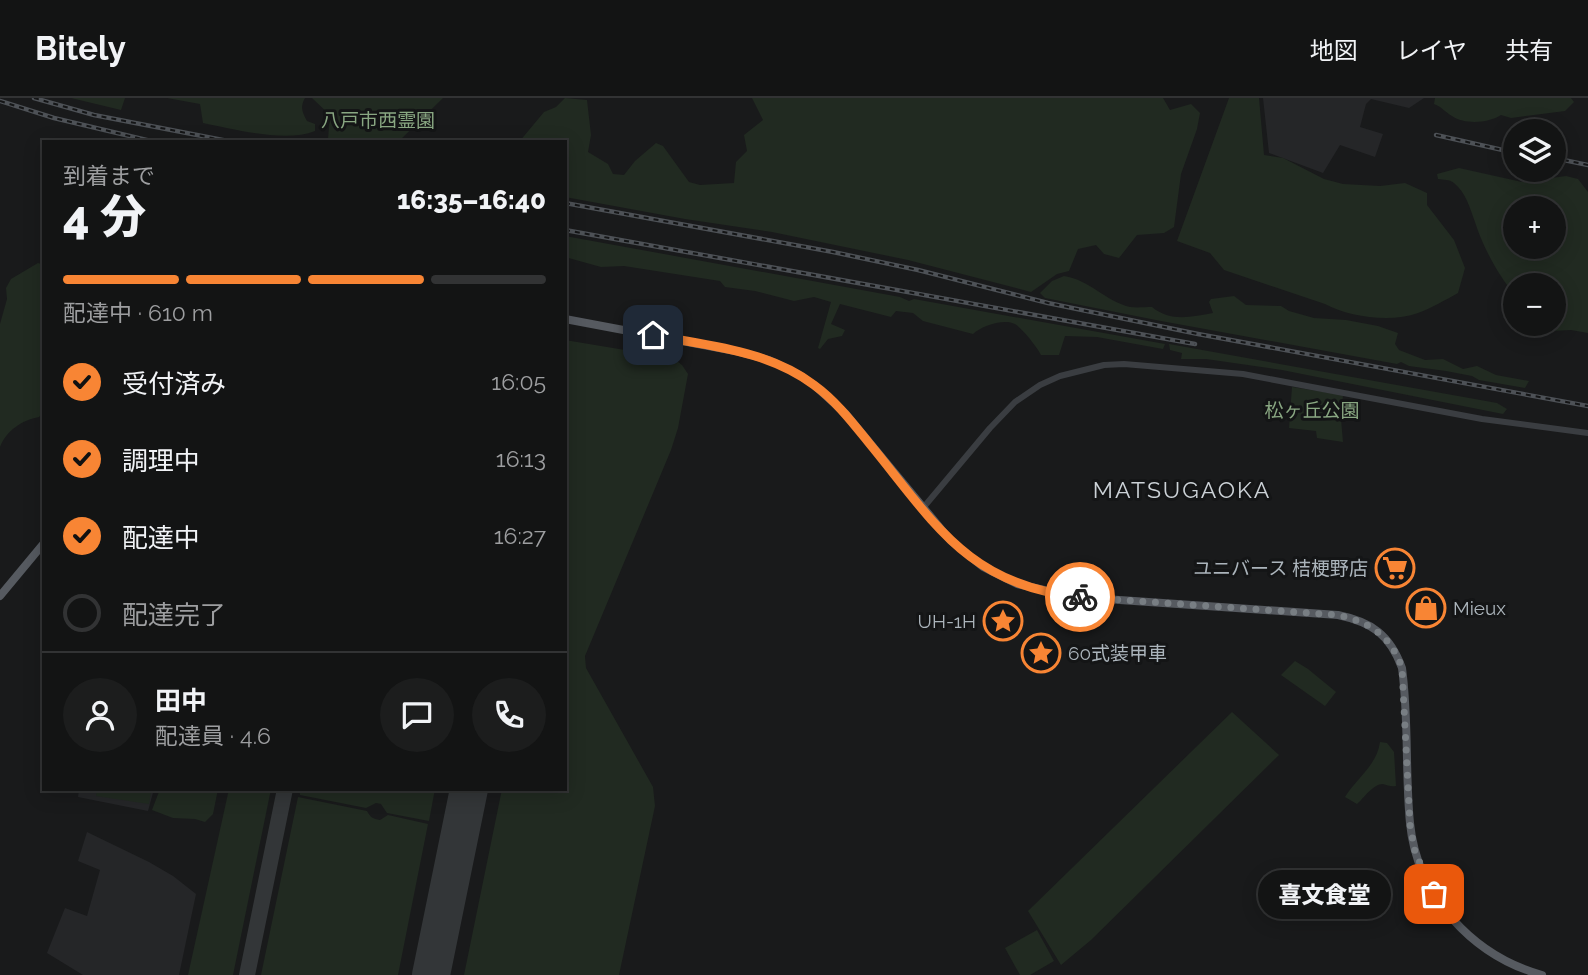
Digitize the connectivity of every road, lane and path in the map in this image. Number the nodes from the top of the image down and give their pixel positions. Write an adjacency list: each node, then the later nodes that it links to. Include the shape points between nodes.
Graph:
1 (567, 319): 3 (main road, via 735,351 768,359 798,374 846,414)
2 (1588, 433): 3 (street, via 1482,419 1243,374 1104,365 1060,376 1015,402)
3 (923, 508): 6 (main road, via 965,554 998,575 1034,589 1076,597 1338,615 1375,628 1392,645 1402,668 1410,825 1424,874 1439,903 1473,940 1505,961)
4 (42, 545): 5 (main road)
5 (0, 596)
6 (1542, 975)

